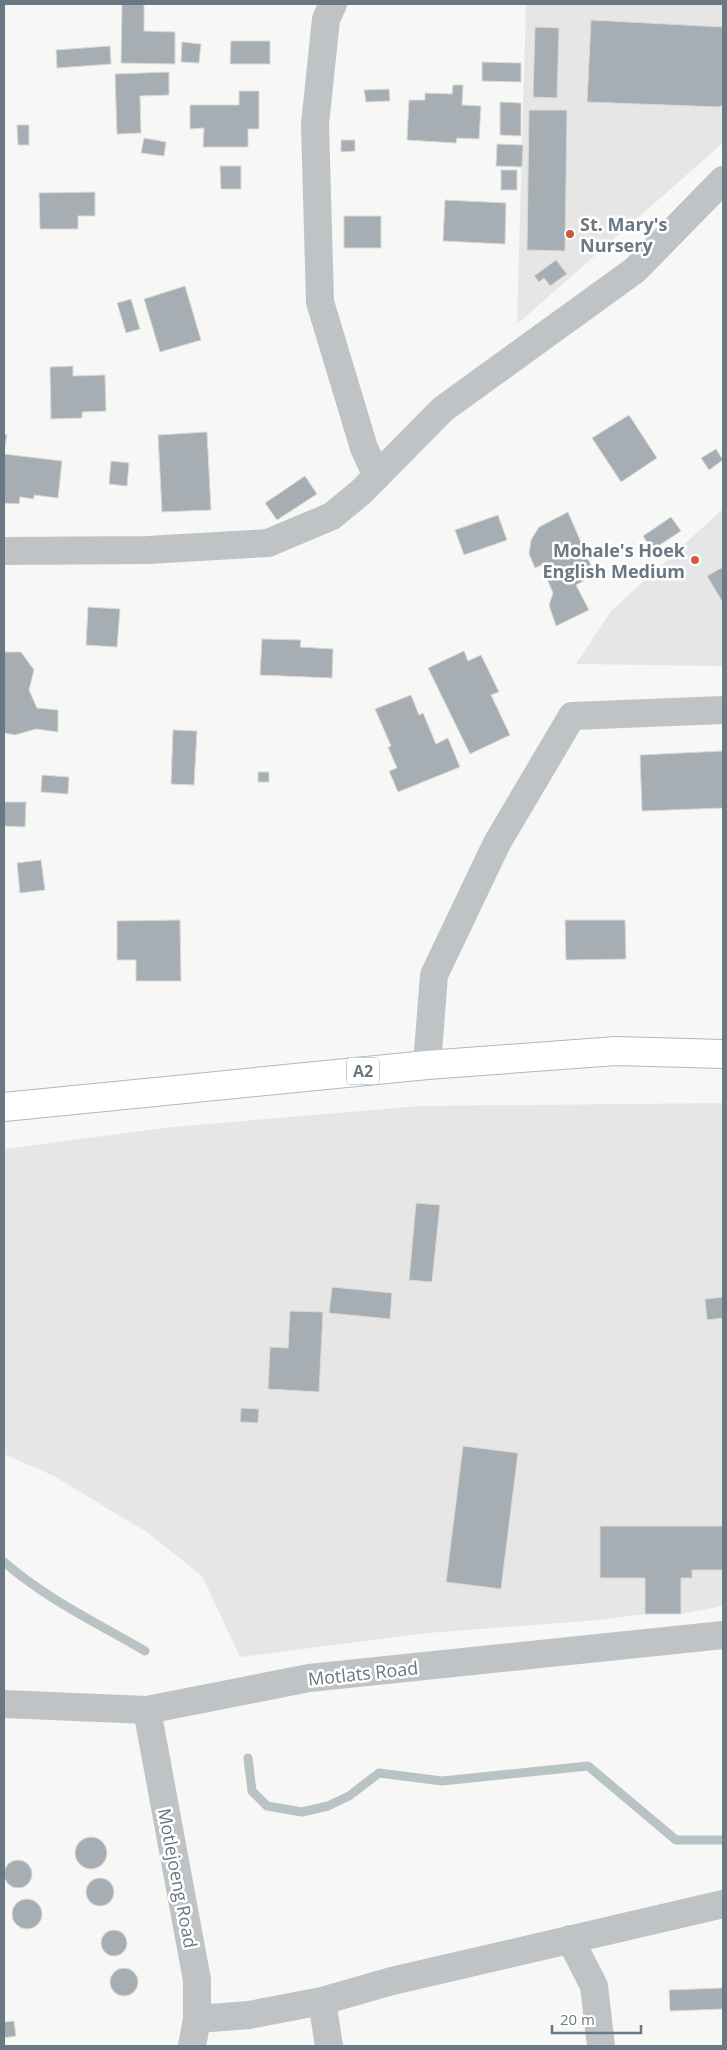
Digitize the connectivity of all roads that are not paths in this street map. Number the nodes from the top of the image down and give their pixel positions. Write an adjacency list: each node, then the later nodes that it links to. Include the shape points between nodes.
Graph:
1 (333, 4): 3 (street, via 326,19 315,124 320,302 364,448)
2 (723, 180): 3 (street, via 635,270 443,409)
3 (377, 476): 4 (street, via 332,516 268,543 148,550)
4 (4, 551)
5 (723, 710): 7 (street, via 572,716 497,843 434,975)
6 (723, 1054): 7 (main road, A2, via 616,1051)
7 (427, 1065): 8 (main road, A2)
8 (4, 1107)
9 (723, 1636): 11 (street, Motlats Road, via 309,1678)
10 (4, 1704): 11 (street, Motlats Road)
11 (147, 1710): 15 (street, Motlejoeng Road, via 197,1980)
12 (723, 1904): 13 (street)
13 (570, 1939): 14 (street, via 392,1980); 18 (street, via 594,1986)
14 (322, 2000): 15 (street, via 249,2016); 17 (street)
15 (196, 2019): 16 (street, Motlejoeng Road)
16 (192, 2046)
17 (329, 2046)
18 (601, 2046)

